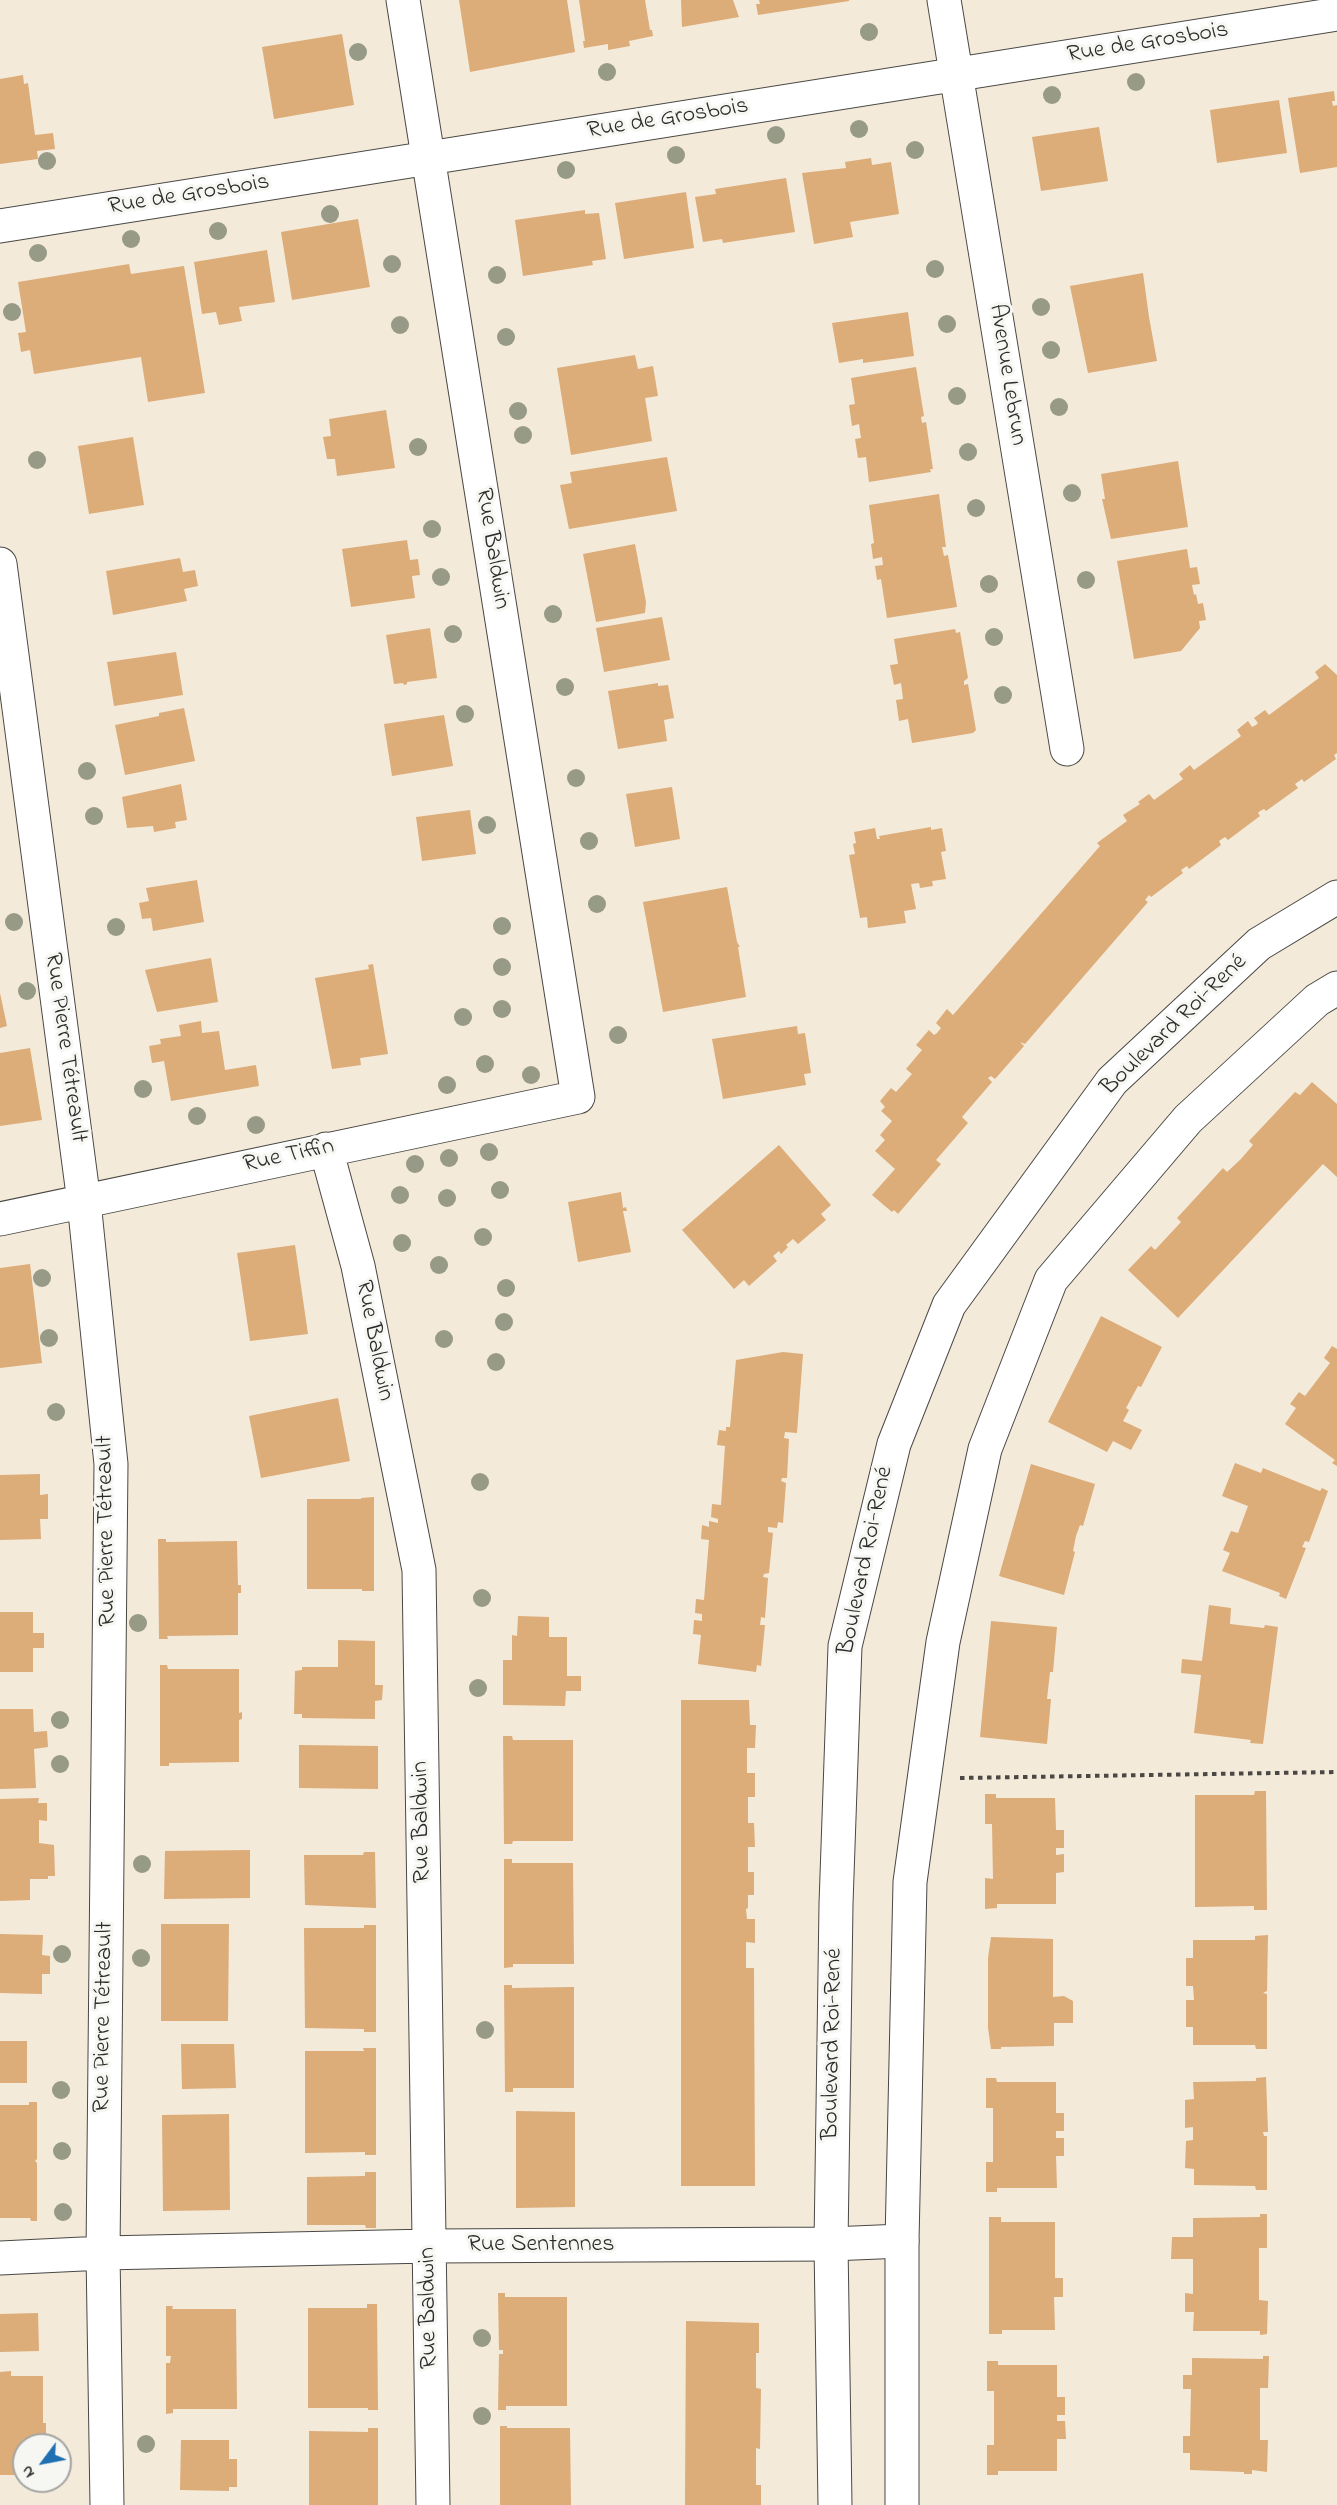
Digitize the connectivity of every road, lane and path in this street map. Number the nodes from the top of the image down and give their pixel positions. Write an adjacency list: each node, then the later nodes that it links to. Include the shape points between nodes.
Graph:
1 (403, 0): 5 (street, Rue Baldwin)
2 (944, 0): 4 (street, Avenue Lebrun)
3 (1337, 14): 4 (street, Rue de Grosbois)
4 (956, 75): 5 (street, Rue de Grosbois); 8 (street, Avenue Lebrun)
5 (429, 158): 6 (street, Rue de Grosbois); 11 (street, Rue Baldwin)
6 (0, 226)
7 (0, 564): 13 (street, Rue Pierre Tétreault)
8 (1068, 749)
9 (1337, 897): 18 (street, Boulevard Roi-René, via 1259,944 1112,1081 950,1305 894,1444 845,1646)
10 (1337, 988): 16 (street, via 1317,1000 1188,1119 1051,1280 985,1449 943,1642)
11 (578, 1098): 12 (street, Rue Tiffin)
12 (326, 1149): 13 (street, Rue Tiffin); 19 (street, Rue Baldwin, via 358,1266 419,1570)
13 (84, 1202): 14 (street, Rue Tiffin); 20 (street, Rue Pierre Tétreault, via 111,1464)
14 (0, 1219)
15 (1337, 1772): 16 (path)
16 (924, 1779): 17 (street, via 910,1882)
17 (902, 2241): 18 (street, Rue Sentennes); 25 (street)
18 (831, 2244): 19 (street, Rue Sentennes); 24 (street, Boulevard Roi-René)
19 (429, 2246): 20 (street, Rue Sentennes); 23 (street, Rue Baldwin)
20 (103, 2253): 21 (street, Rue Sentennes); 22 (street, Rue Pierre Tétreault)
21 (0, 2258)
22 (107, 2505)
23 (433, 2505)
24 (835, 2505)
25 (902, 2505)

